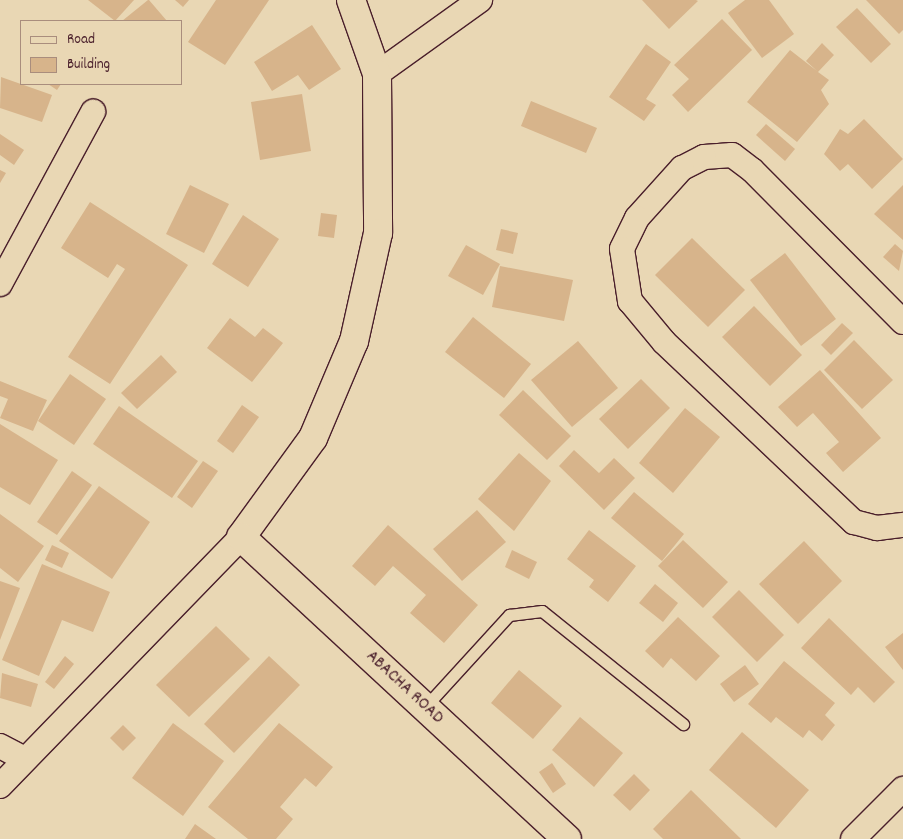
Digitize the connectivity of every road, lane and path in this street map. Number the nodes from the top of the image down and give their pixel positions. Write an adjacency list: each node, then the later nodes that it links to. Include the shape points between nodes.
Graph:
1 (351, 0): 3 (street)
2 (480, 0): 3 (street)
3 (377, 74): 8 (street, via 378,233 354,341 313,438)
4 (93, 112): 5 (street)
5 (0, 284)
6 (903, 322): 7 (street, via 752,170 732,155 704,157 682,168 637,218 622,249 630,301 664,342 854,522 877,528)
7 (903, 525)
8 (241, 536): 9 (street, ABACHA ROAD); 12 (street)
9 (426, 707): 10 (lane, via 509,615 542,611); 15 (street, ABACHA ROAD)
10 (683, 724)
11 (0, 746): 12 (street)
12 (23, 758): 13 (street)
13 (0, 786)
14 (903, 788): 16 (street)
15 (567, 839)
16 (853, 839)

